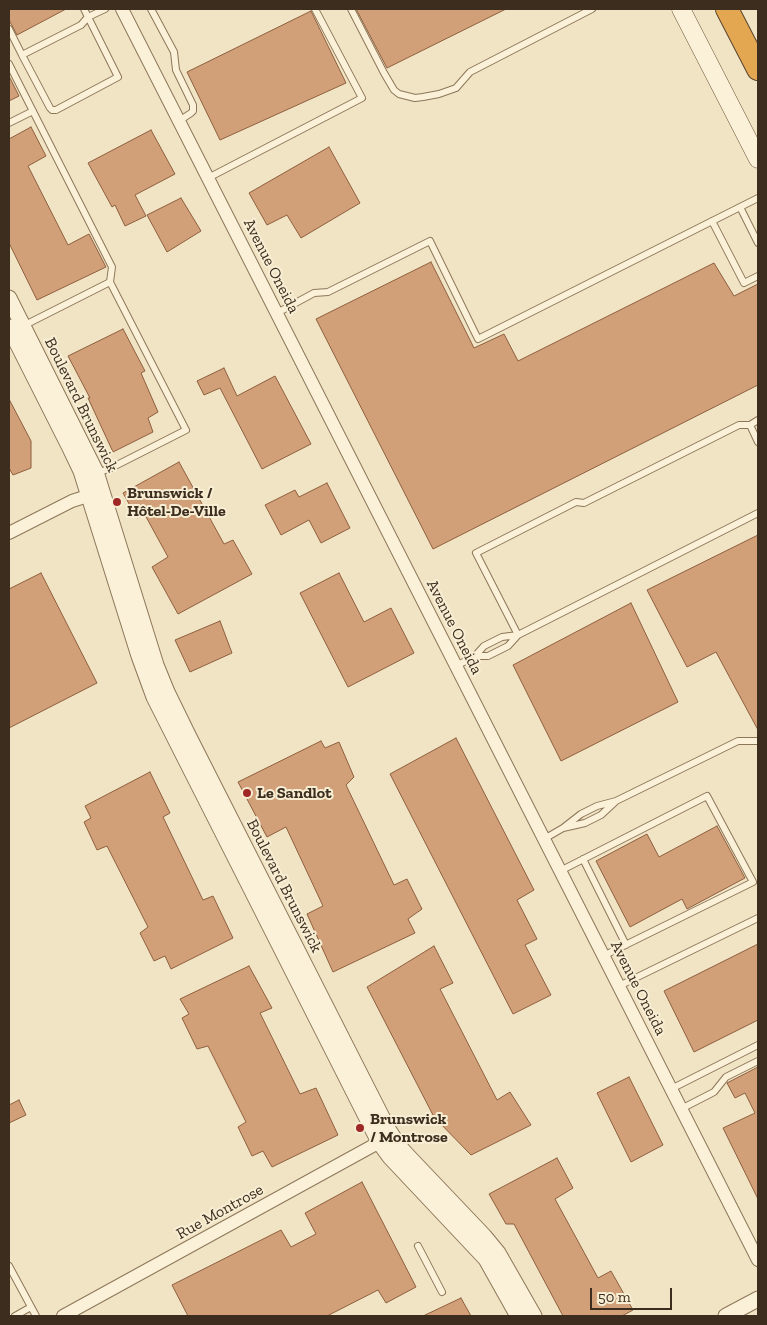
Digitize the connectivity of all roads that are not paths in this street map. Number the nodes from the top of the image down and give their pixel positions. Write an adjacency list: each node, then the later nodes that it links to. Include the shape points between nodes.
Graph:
1 (84, 9): 10 (lane)
2 (105, 9): 10 (lane)
3 (122, 9): 16 (street, Avenue Oneida)
4 (151, 9): 16 (lane, via 174,52 176,70 193,105 193,111)
5 (315, 9): 19 (lane, via 362,98)
6 (351, 9): 7 (lane, via 389,83 399,94 415,98 456,88 470,72)
7 (592, 9)
8 (681, 9): 18 (main road)
9 (727, 9): 14 (highway)
10 (88, 18): 12 (lane, via 81,25); 12 (lane, via 118,77 52,110)
11 (9, 29): 12 (lane)
12 (22, 55)
13 (9, 64): 15 (lane)
14 (758, 69)
15 (32, 111): 17 (lane); 25 (lane, via 112,267)
16 (179, 121): 19 (street, Avenue Oneida)
17 (9, 123)
18 (758, 160)
19 (208, 178): 27 (street, Avenue Oneida)
20 (758, 198): 21 (lane)
21 (740, 207): 22 (lane); 23 (lane)
22 (712, 221): 24 (lane, via 744,284); 27 (lane, via 478,339 430,241 328,292 314,293)
23 (758, 243)
24 (758, 276)
25 (110, 282): 28 (lane); 32 (lane, via 186,430)
26 (9, 298): 28 (street, Boulevard Brunswick)
27 (276, 313): 38 (street, Avenue Oneida)
28 (16, 327): 32 (street, Boulevard Brunswick); 33 (street, Boulevard Brunswick, via 81,471)
29 (758, 420): 30 (lane)
30 (750, 425): 31 (lane); 36 (lane, via 739,425 476,553)
31 (758, 442)
32 (97, 473): 33 (street, Boulevard Brunswick)
33 (96, 493): 35 (street, via 72,501); 51 (street, Boulevard Brunswick, via 137,651 154,697)
34 (758, 513): 36 (lane)
35 (9, 533)
36 (518, 635): 37 (lane, via 502,637 484,646); 37 (lane, via 508,646 488,656)
37 (476, 656): 38 (lane)
38 (456, 666): 40 (street, Avenue Oneida)
39 (758, 741): 40 (lane, via 738,740 616,801 601,815 563,828)
40 (544, 839): 42 (street, Avenue Oneida)
41 (583, 859): 42 (lane); 44 (lane); 44 (lane, via 707,796 753,882)
42 (560, 871): 45 (street, Avenue Oneida)
43 (758, 918): 46 (lane)
44 (626, 945): 45 (lane)
45 (604, 956): 46 (street, Avenue Oneida)
46 (619, 986): 49 (street, Avenue Oneida)
47 (758, 1045): 49 (lane)
48 (758, 1061): 50 (lane, via 726,1077 714,1092)
49 (671, 1089): 50 (street, Avenue Oneida)
50 (682, 1109): 53 (street, Avenue Oneida)
51 (385, 1139): 60 (street, Rue Montrose); 61 (street, Boulevard Brunswick, via 390,1157 486,1259); 62 (street, Boulevard Brunswick, via 406,1154 484,1236 498,1253)
52 (418, 1246): 55 (lane)
53 (758, 1260)
54 (9, 1266): 57 (lane)
55 (442, 1292)
56 (758, 1299): 63 (street)
57 (31, 1308): 58 (lane); 59 (lane)
58 (15, 1316)
59 (36, 1316)
60 (65, 1316)
61 (518, 1316)
62 (534, 1316)
63 (726, 1316)

